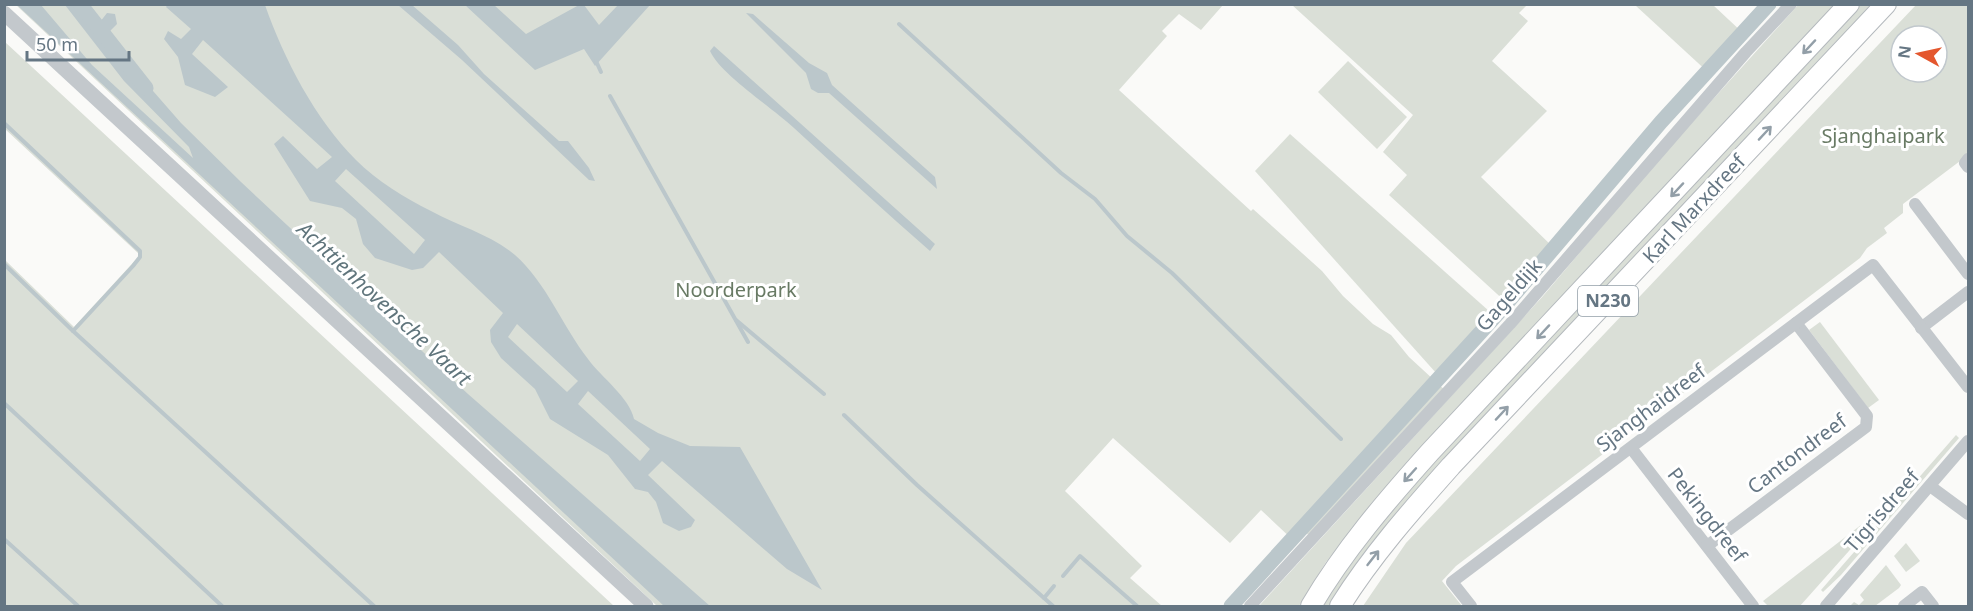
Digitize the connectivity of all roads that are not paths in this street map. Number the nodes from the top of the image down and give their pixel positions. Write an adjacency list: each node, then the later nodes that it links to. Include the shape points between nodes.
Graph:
1 (1791, 4): 19 (street, Gageldijk, via 1510,324)
2 (1849, 4): 20 (highway, Karl Marxdreef / N230, one-way to 20, via 1430,452 1385,503)
3 (1886, 4): 21 (highway, Karl Marxdreef / N230, one-way to 3, via 1400,523 1436,483)
4 (4, 13): 18 (street)
5 (1968, 159): 6 (street)
6 (1968, 167)
7 (1915, 204): 8 (street)
8 (1968, 274)
9 (1968, 292): 11 (street)
10 (1796, 323): 11 (street, Sjanghaidreef, via 1873,265); 14 (street, Sjanghaidreef); 17 (street, Cantondreef, via 1867,416 1866,427)
11 (1921, 327): 12 (street)
12 (1968, 387)
13 (1968, 441): 15 (street, Tigrisdreef)
14 (1631, 448): 17 (street, Pekingdreef); 22 (street, Sjanghaidreef, via 1452,582)
15 (1930, 486): 16 (street); 24 (street, Tigrisdreef)
16 (1968, 514)
17 (1707, 546): 23 (street, Pekingdreef)
18 (646, 606)
19 (1250, 606)
20 (1311, 606)
21 (1340, 606)
22 (1471, 606)
23 (1753, 606)
24 (1826, 606)
25 (1905, 606): 26 (street, via 1922,592)
26 (1933, 606)

